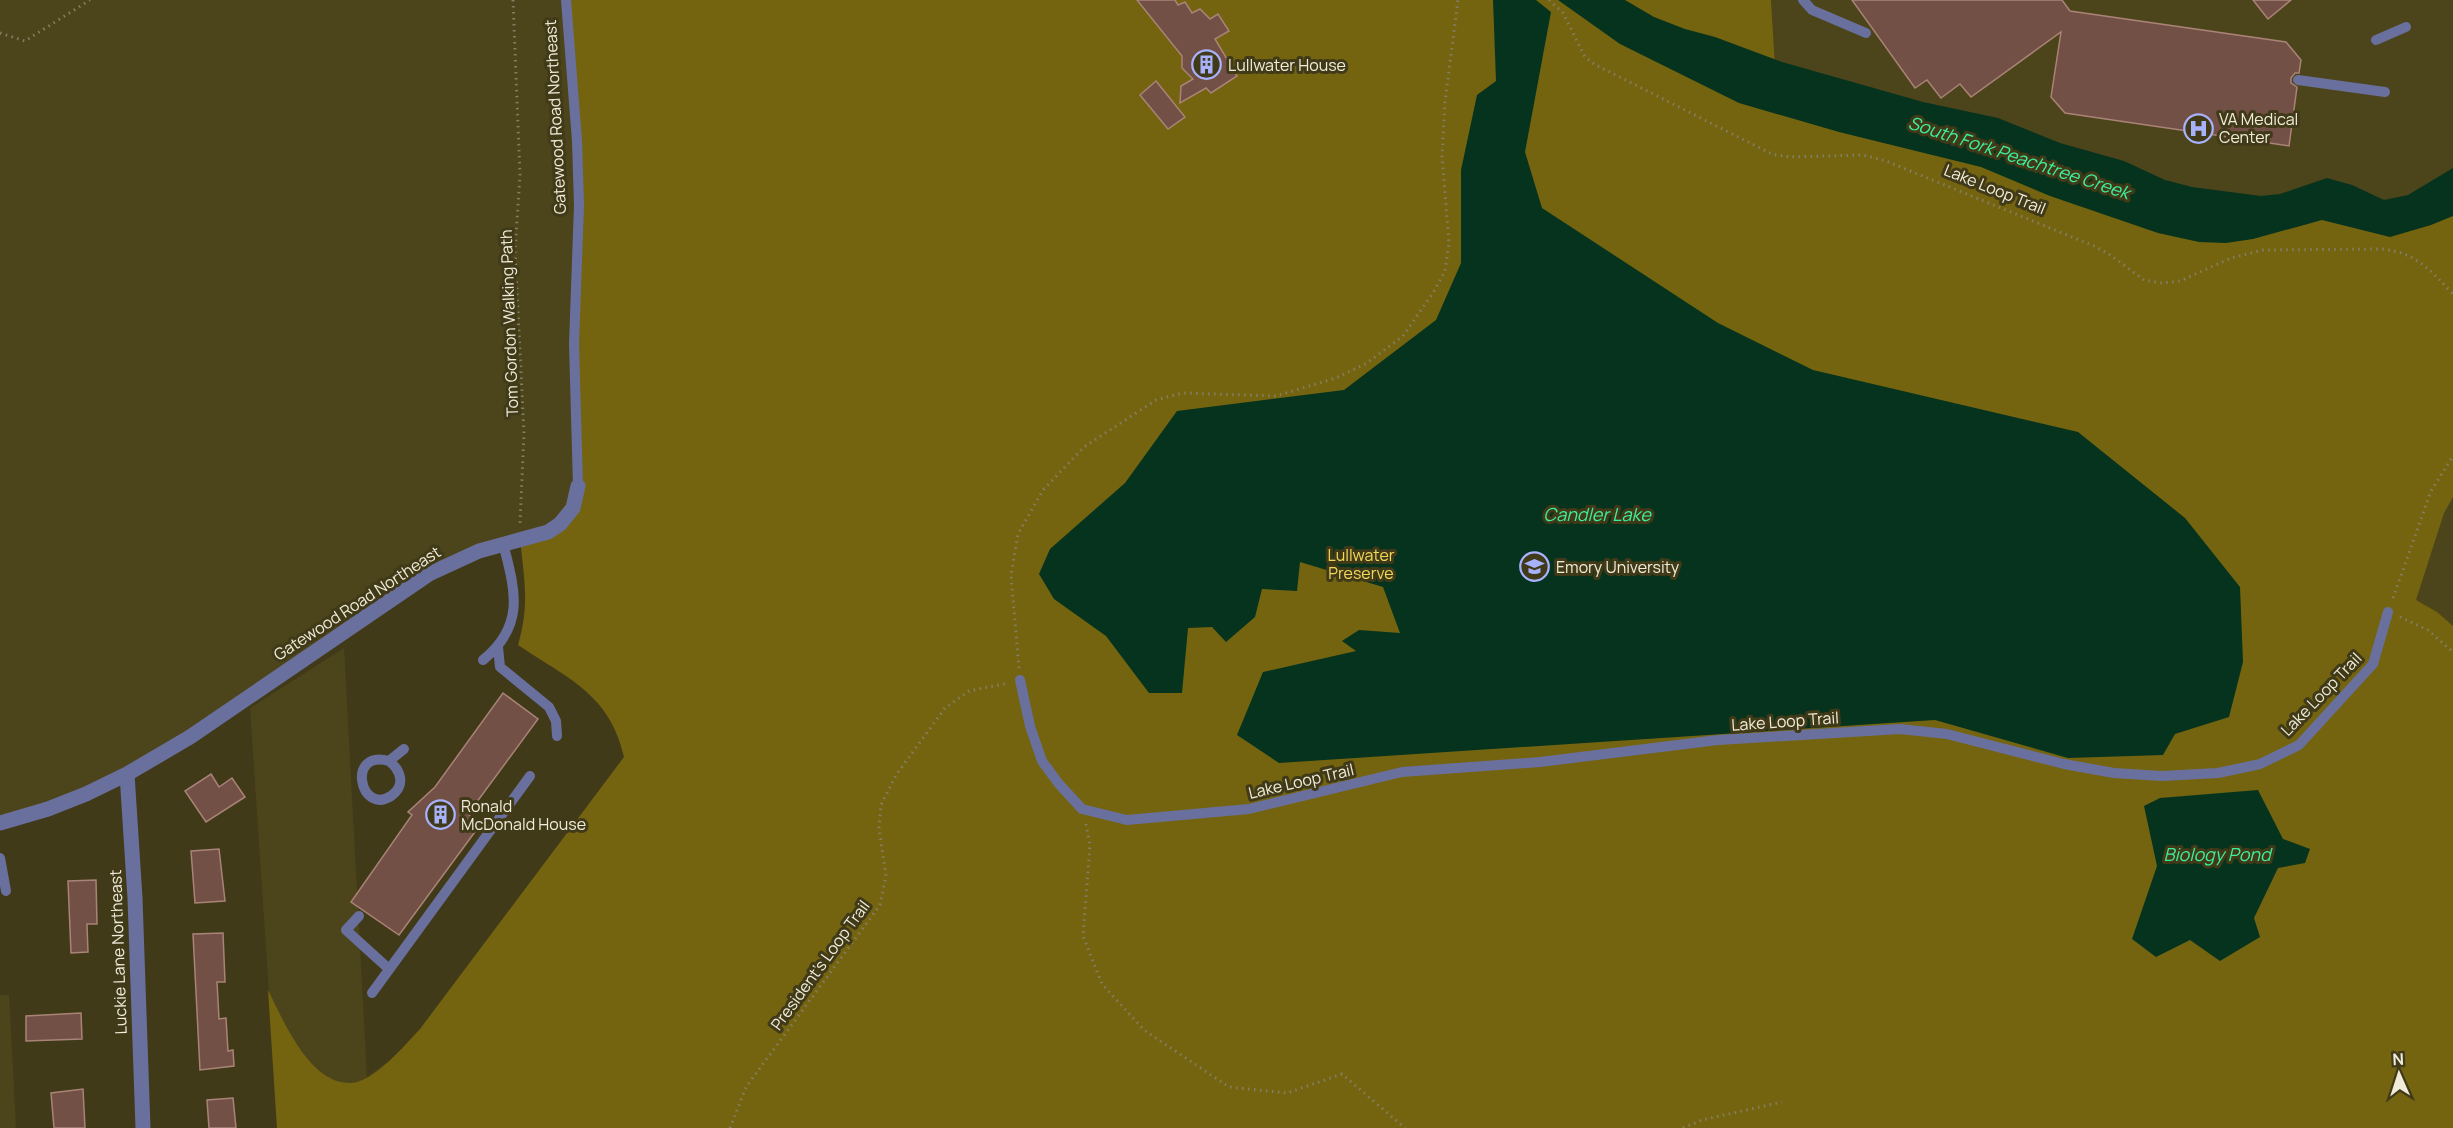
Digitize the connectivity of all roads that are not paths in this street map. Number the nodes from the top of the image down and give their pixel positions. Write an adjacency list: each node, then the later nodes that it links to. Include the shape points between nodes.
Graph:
1 (566, 0): 8 (lane, Gatewood Road Northeast, via 579,205 574,334)
2 (1803, 0): 4 (lane, via 1812,10)
3 (2406, 27): 5 (lane)
4 (1866, 33)
5 (2376, 40)
6 (2298, 80): 7 (lane)
7 (2385, 92)
8 (578, 486): 9 (street, Gatewood Road Northeast, via 573,508 560,524 548,532)
9 (503, 543): 11 (lane, via 514,585 514,608 510,626); 17 (street, Gatewood Road Northeast, via 478,550 429,574 190,737)
10 (2388, 612): 13 (lane, Lake Loop Trail, via 2373,664 2299,745 2260,764 2218,773 2162,776 2114,773 1947,734 1900,729 1718,740 1540,762 1402,772 1249,809 1127,820 1082,809 1059,784 1042,761)
11 (498, 647): 12 (lane); 14 (lane, via 500,667 549,707 556,721)
12 (483, 660)
13 (1020, 680)
14 (557, 736)
15 (404, 749): 16 (lane)
16 (389, 761)
17 (127, 774): 19 (street, Gatewood Road Northeast, via 48,809); 25 (street, Luckie Lane Northeast)
18 (530, 776): 23 (lane)
19 (0, 822)
20 (0, 858): 21 (lane)
21 (6, 891)
22 (359, 916): 23 (lane, via 346,930)
23 (389, 969): 24 (lane)
24 (372, 993)
25 (143, 1128)

